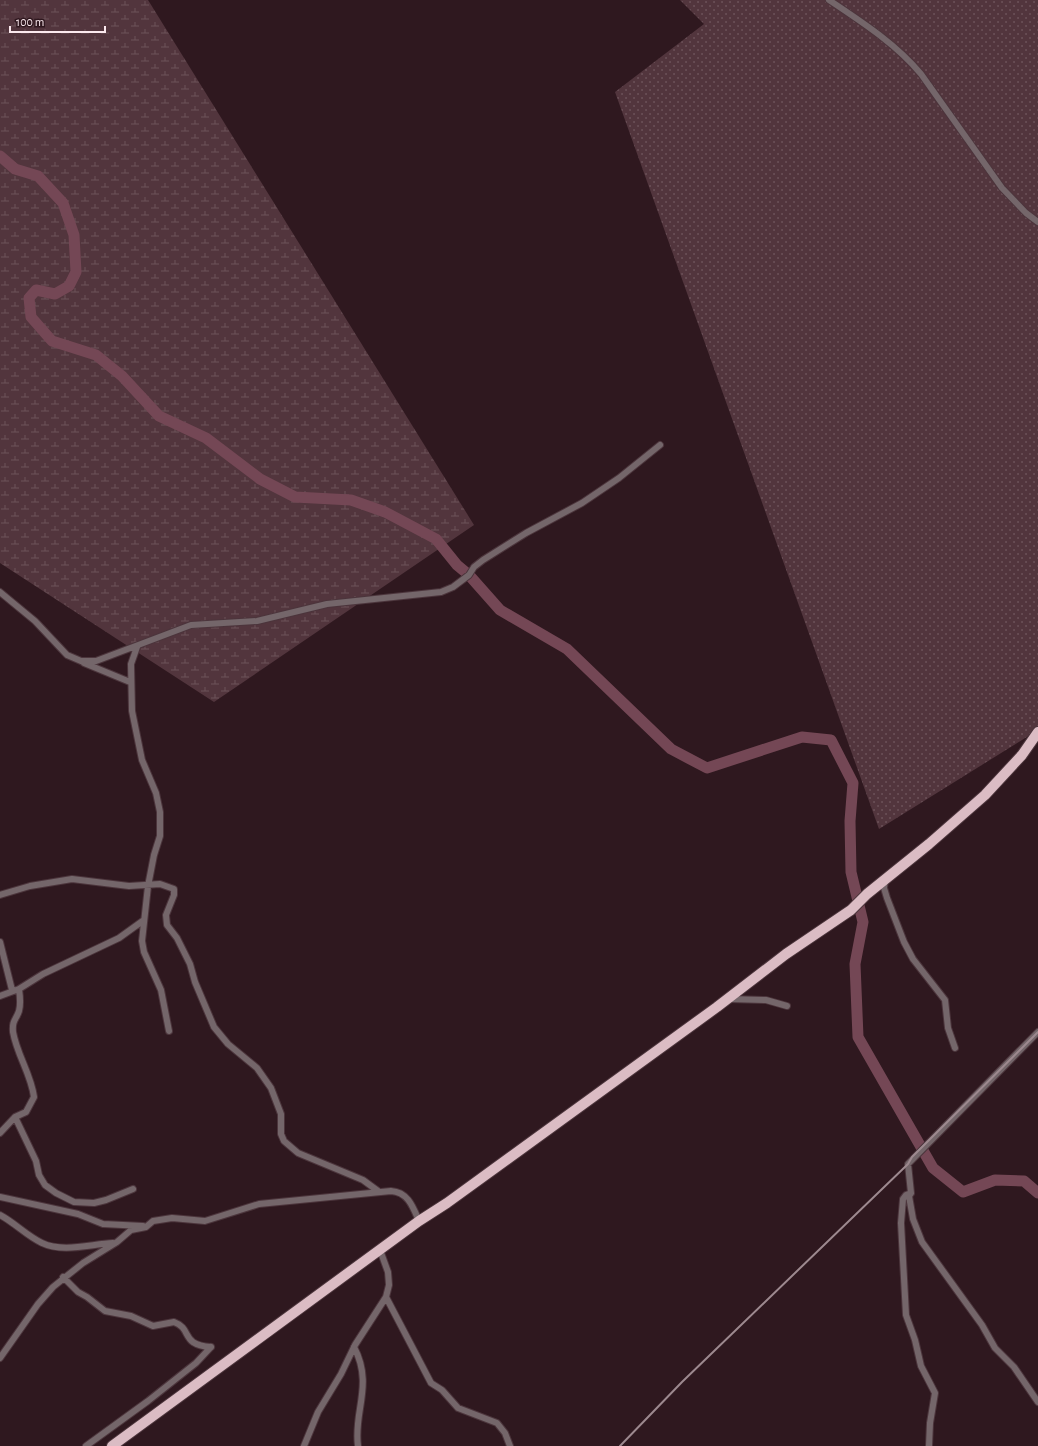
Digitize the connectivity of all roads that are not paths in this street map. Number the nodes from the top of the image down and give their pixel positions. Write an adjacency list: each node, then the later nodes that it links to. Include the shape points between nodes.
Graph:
1 (829, 0): 2 (street, via 898,49 908,59 1002,188)
2 (1038, 222)
3 (660, 445): 5 (street, via 587,500 483,560 469,575 441,592 327,604 257,621 191,625)
4 (0, 592): 6 (street, via 35,621 67,655)
5 (137, 647): 6 (street, via 96,661); 7 (street, via 131,664)
6 (81, 662): 7 (street)
7 (130, 682): 10 (street, via 132,711 142,760 156,793 160,812 160,836)
8 (1038, 732): 9 (highway, via 1022,755 984,795)
9 (885, 879): 16 (highway, via 851,910 786,954); 20 (street, via 887,898 904,942 913,959 945,1000 948,1028)
10 (148, 886): 11 (street, via 72,879 30,886); 12 (street); 24 (street, via 160,884 174,889 166,915 167,925 177,938 190,964 214,1027 228,1044 257,1068 272,1088 281,1114 284,1141 298,1153 363,1180)
11 (0, 895)
12 (144, 920): 14 (street, via 119,938 43,974); 18 (street, via 144,952 161,990)
13 (0, 942): 14 (street)
14 (16, 990): 15 (street); 21 (street, via 20,1005 13,1022 13,1030 34,1097 26,1112)
15 (0, 996)
16 (721, 1004): 17 (street, via 727,999 746,999 766,1000); 28 (highway)
17 (787, 1006)
18 (169, 1031)
19 (1038, 1032): 25 (street, via 908,1164)
20 (955, 1048)
21 (15, 1117): 22 (street); 23 (street, via 36,1161 39,1175 56,1193 74,1202 94,1203)
22 (0, 1133)
23 (133, 1189)
24 (378, 1191): 28 (street, via 398,1191 403,1194); 29 (street, via 259,1204 205,1221 172,1218 153,1221)
25 (911, 1193): 36 (street, via 909,1205 922,1242 982,1325 995,1348 1014,1367); 42 (street, via 906,1194 903,1199 902,1214 906,1311 921,1366 935,1393)
26 (0, 1197): 29 (street, via 78,1214 103,1224)
27 (0, 1215): 30 (street, via 42,1243 52,1246 74,1247)
28 (419, 1221): 31 (highway)
29 (146, 1226): 30 (street, via 131,1230)
30 (117, 1242): 32 (street)
31 (380, 1250): 33 (street, via 388,1272 389,1285); 38 (highway)
32 (63, 1277): 35 (street, via 38,1304); 37 (street, via 105,1312 140,1319 154,1326 174,1322 197,1346 211,1346 196,1363)
33 (386, 1297): 34 (street); 41 (street, via 431,1383 442,1390 458,1408 497,1423 505,1433)
34 (354, 1347): 39 (street, via 316,1417); 40 (street, via 363,1376)
35 (0, 1358)
36 (1038, 1402)
37 (86, 1446)
38 (112, 1446)
39 (304, 1446)
40 (358, 1446)
41 (510, 1446)
42 (929, 1446)

